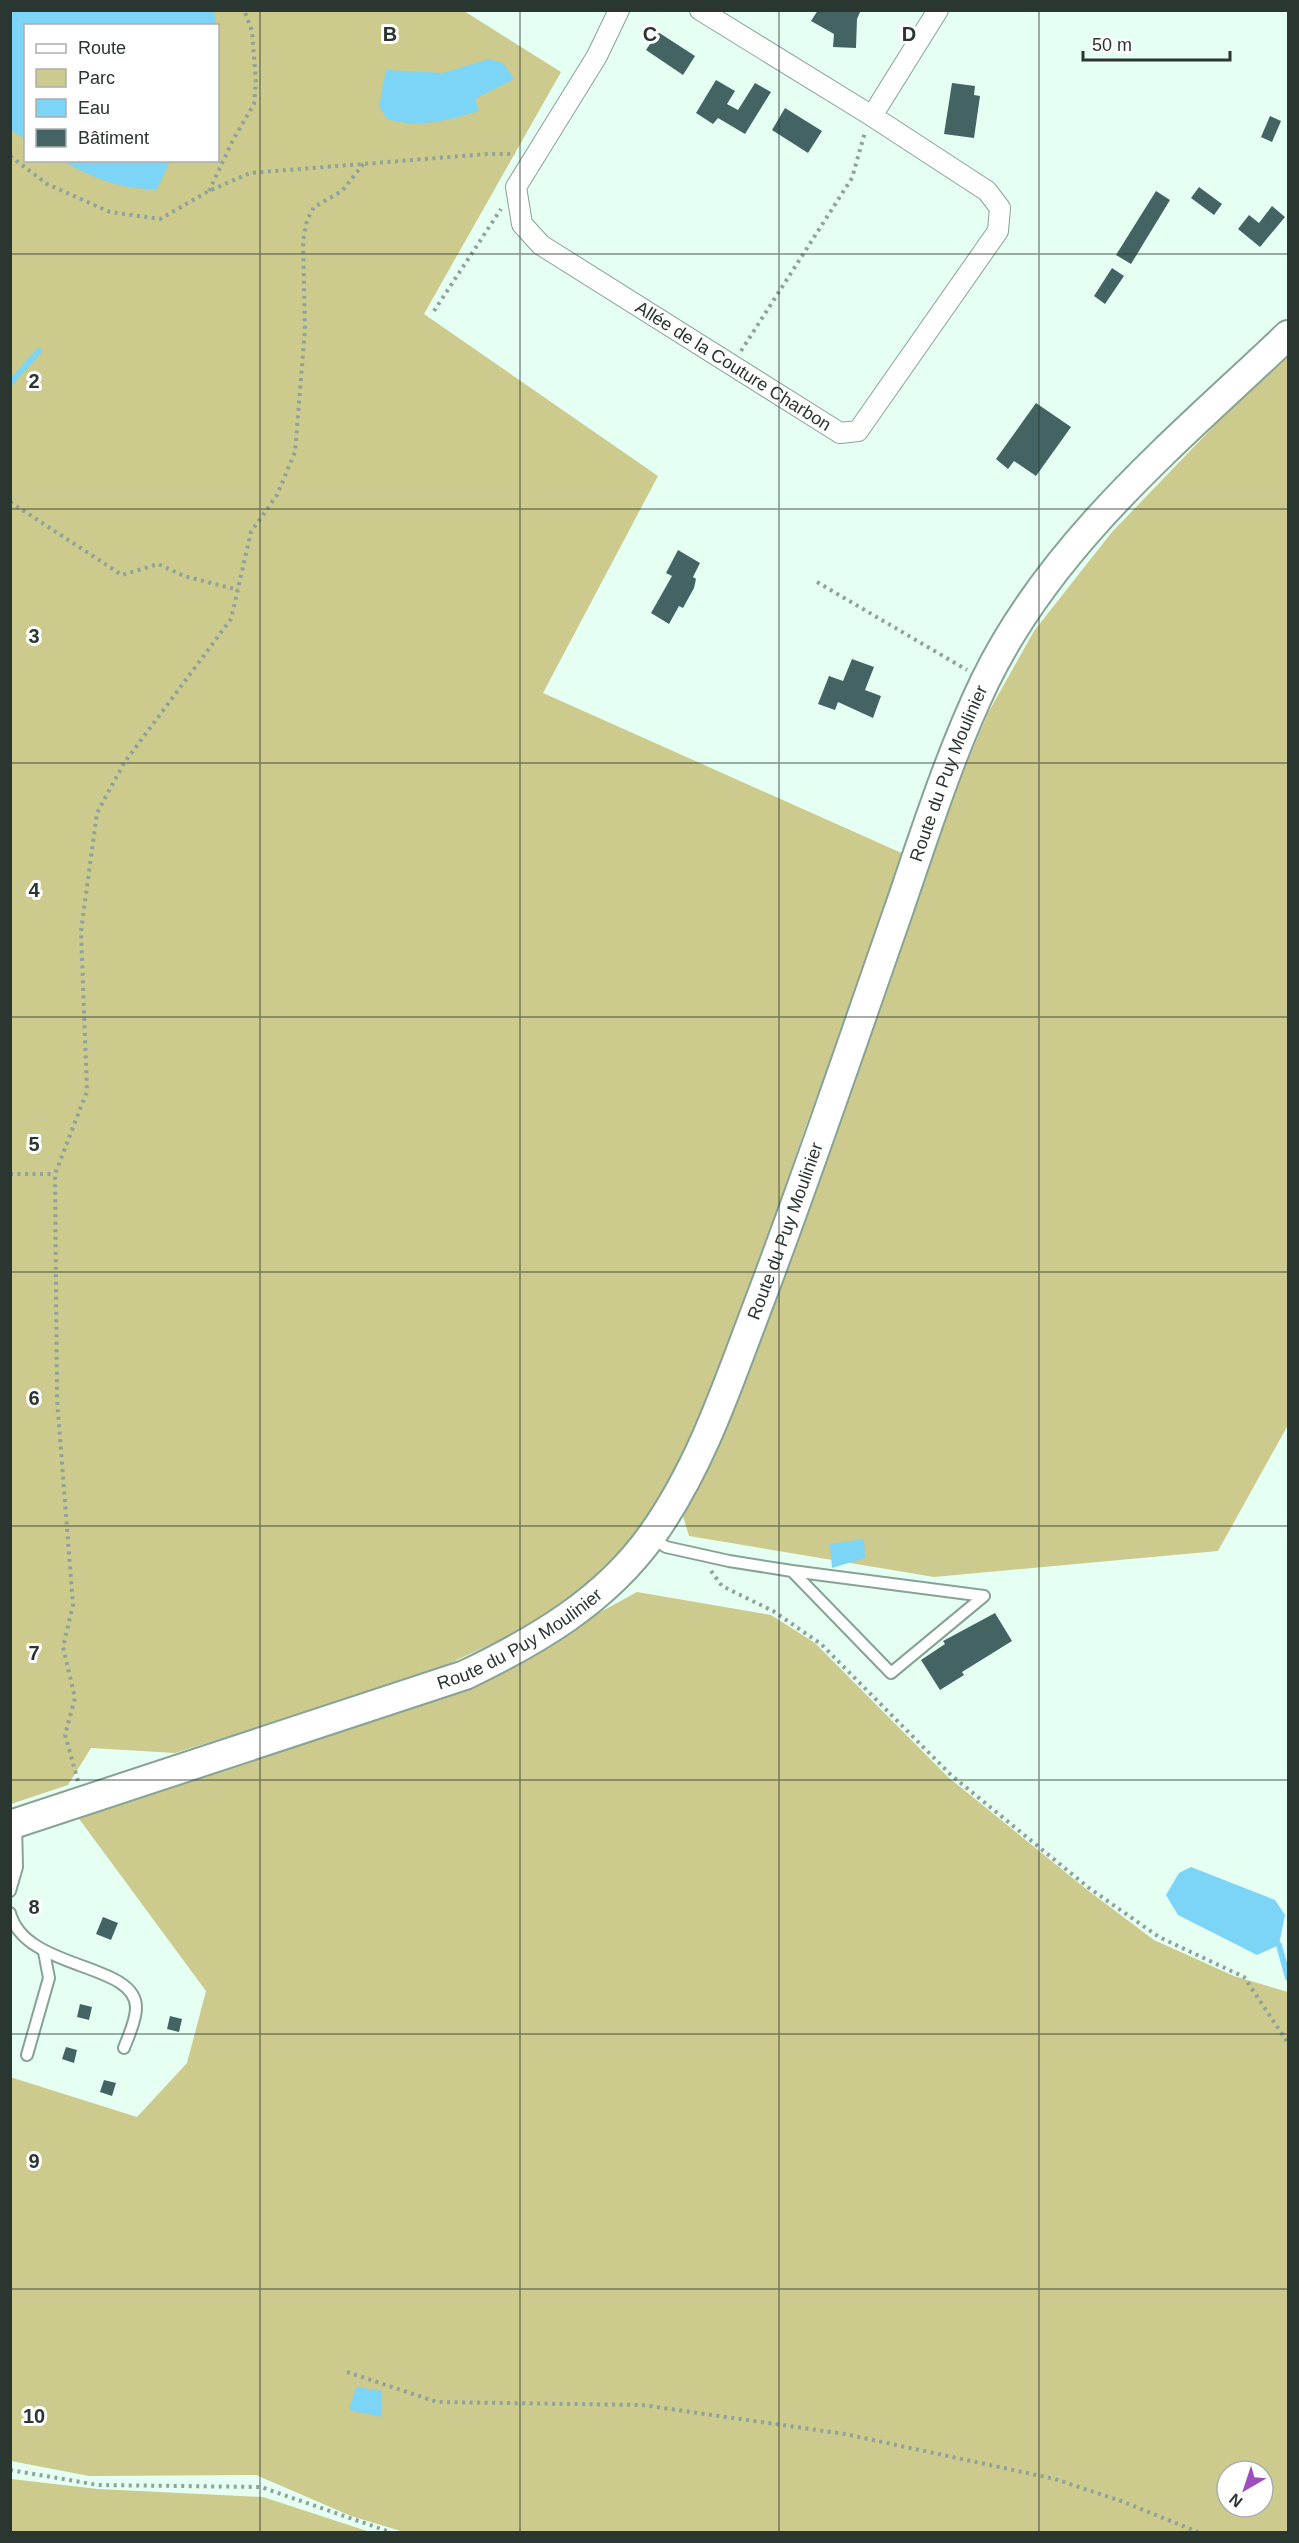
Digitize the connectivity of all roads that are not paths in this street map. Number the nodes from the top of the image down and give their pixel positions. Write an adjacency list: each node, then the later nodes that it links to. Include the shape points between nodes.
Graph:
1 (619, 10): 4 (street, Allée de la Couture Charbon, via 597,56 516,187 522,224 541,245 840,434 858,431 998,231 1000,208 987,191)
2 (700, 10): 4 (street, Allée de la Couture Charbon)
3 (938, 10): 4 (street)
4 (872, 116)
5 (1288, 335): 6 (main road, Route du Puy Moulinier, via 1102,513 1028,606 986,681 943,782 781,1245 718,1411 685,1485)
6 (650, 1537): 7 (lane, via 666,1547); 8 (main road, Route du Puy Moulinier, via 622,1571 557,1625 473,1671)
7 (792, 1571): 7 (lane, via 891,1672 984,1596 871,1581)
8 (14, 1824): 9 (lane, via 17,1867)
9 (10, 1891)
10 (10, 1913): 11 (lane, via 14,1925)
11 (44, 1952): 12 (lane, via 117,1979 131,1991 136,2008); 13 (lane, via 49,1978)
12 (124, 2049)
13 (27, 2055)

